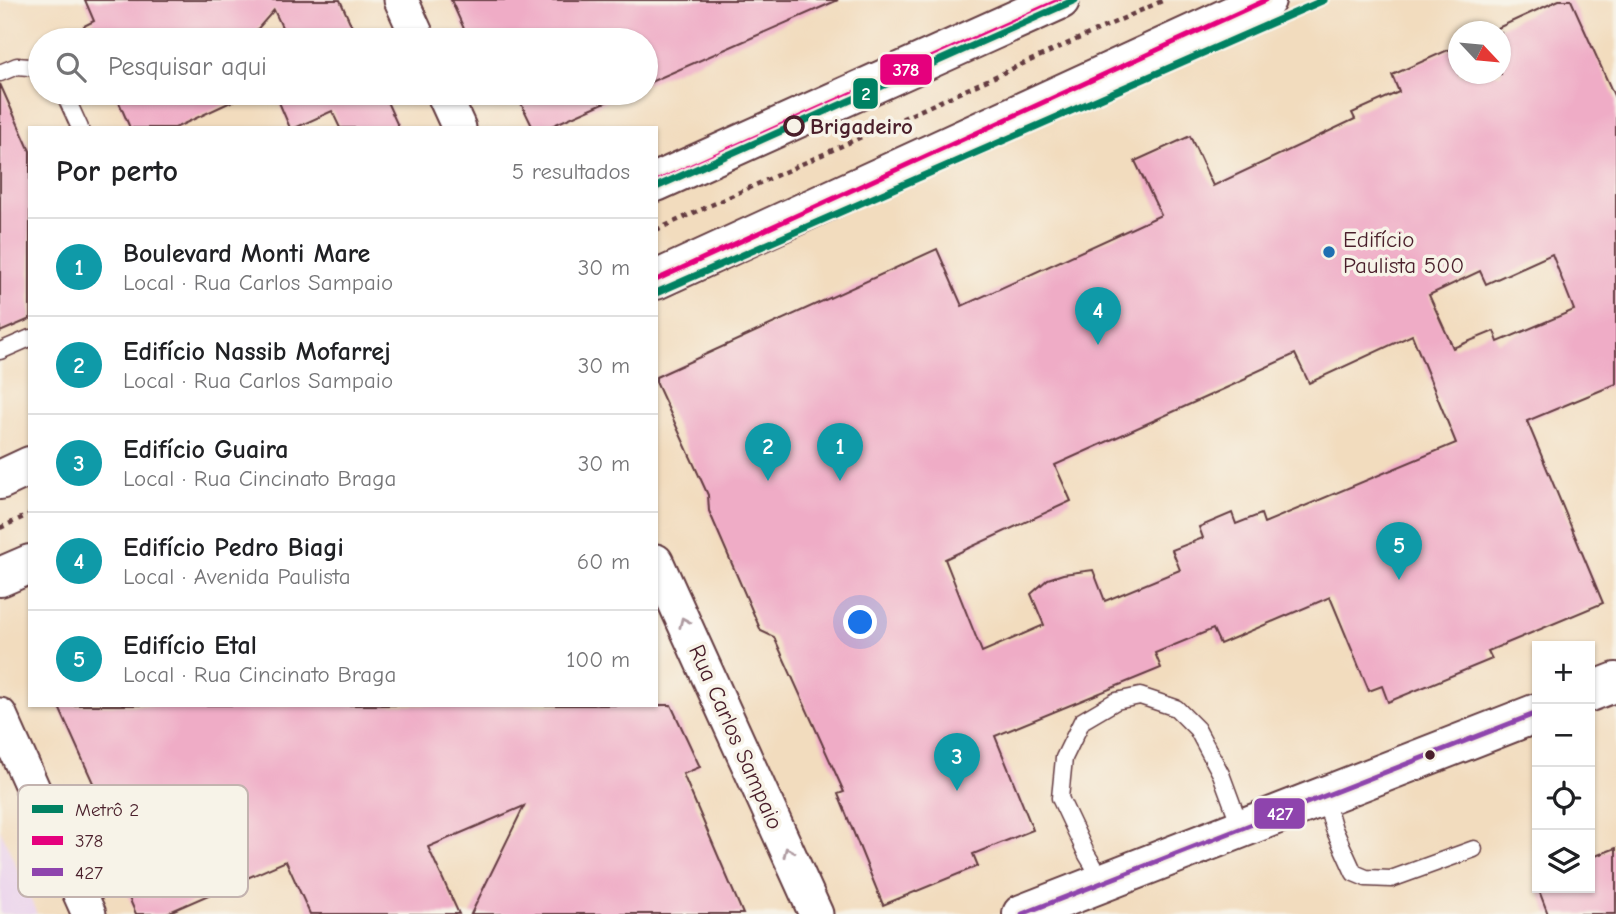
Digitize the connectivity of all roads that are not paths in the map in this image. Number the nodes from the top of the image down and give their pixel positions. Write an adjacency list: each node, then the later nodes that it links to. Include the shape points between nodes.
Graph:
1 (401, 0): 4 (street)
2 (1060, 0): 11 (main road)
3 (1266, 0): 12 (main road)
4 (414, 28)
5 (28, 67): 6 (lane)
6 (0, 73)
7 (69, 105): 9 (lane)
8 (448, 105): 10 (street)
9 (79, 126)
10 (458, 126)
11 (658, 181)
12 (658, 279)
13 (28, 339): 14 (lane)
14 (0, 351)
15 (28, 467): 16 (main road)
16 (0, 480)
17 (28, 565): 19 (main road)
18 (658, 565): 31 (street, Rua Carlos Sampaio, one-way to 18)
19 (0, 577)
20 (1616, 682): 21 (main road)
21 (1595, 690)
22 (0, 715): 24 (street)
23 (1532, 715): 25 (main road)
24 (31, 785)
25 (1324, 796): 26 (main road); 27 (lane, via 1354,873 1366,878 1391,879)
26 (1241, 828): 28 (main road); 28 (lane, via 1221,774 1197,729 1176,708 1140,696 1116,701 1082,721 1064,758 1060,798)
27 (1474, 849)
28 (1104, 883): 32 (main road)
29 (81, 897): 30 (street)
30 (89, 914)
31 (816, 914)
32 (1022, 914)

